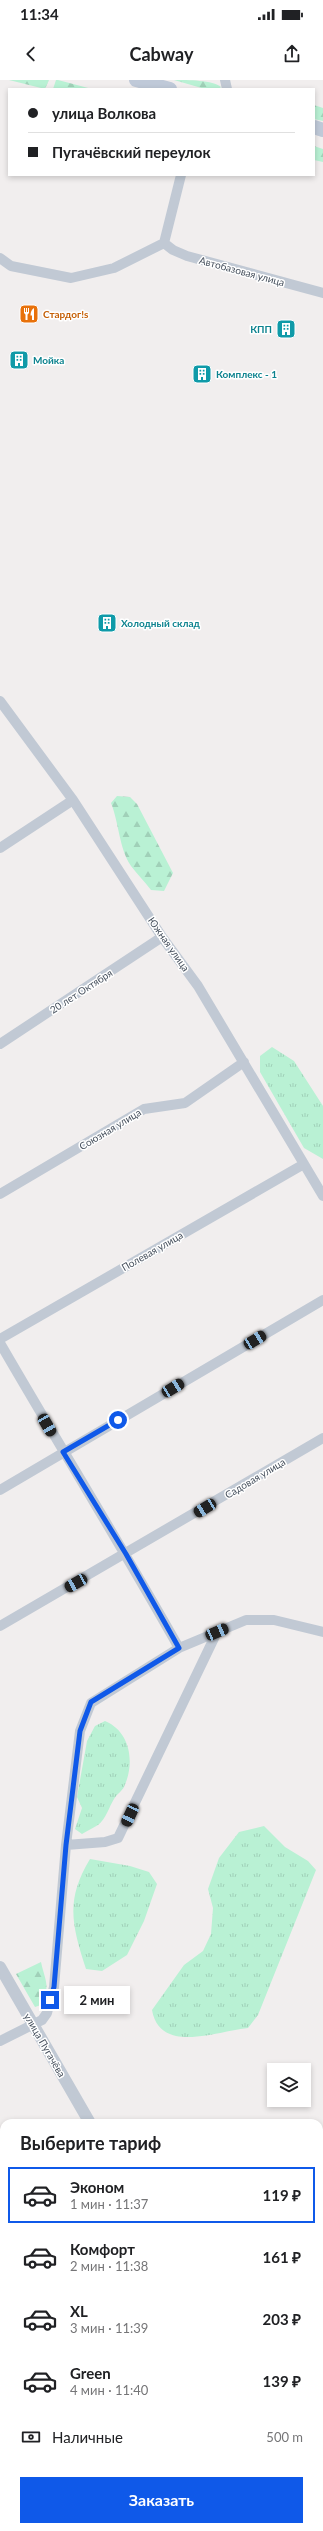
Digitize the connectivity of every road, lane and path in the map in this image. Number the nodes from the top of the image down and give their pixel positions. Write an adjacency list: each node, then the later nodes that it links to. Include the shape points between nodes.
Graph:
1 (136, 80): 2 (main road)
2 (166, 88)
3 (181, 176): 4 (street)
4 (164, 243): 5 (street, via 114,268 72,278 11,266); 6 (street, Автобазовая улица, via 187,256)
5 (0, 258)
6 (323, 293)
7 (0, 701): 8 (street, Южная улица)
8 (73, 800): 9 (street); 10 (street, Южная улица)
9 (0, 848)
10 (162, 937): 11 (street, 20 лет Октября); 12 (street, Южная улица, via 198,986)
11 (0, 1044)
12 (244, 1062): 13 (street, Южная улица); 14 (street, Союзная улица, via 185,1103 144,1108)
13 (304, 1164): 15 (street, Южная улица); 17 (street, Полевая улица)
14 (0, 1194)
15 (323, 1196)
16 (323, 1300): 20 (street)
17 (0, 1339)
18 (0, 1343): 20 (street)
19 (323, 1438): 22 (street, Садовая улица)
20 (63, 1452): 21 (street); 22 (street)
21 (0, 1490)
22 (126, 1554): 23 (street, Садовая улица); 26 (street)
23 (0, 1626)
24 (217, 1632): 25 (street, via 246,1620 274,1620); 26 (street); 27 (street, via 118,1838 105,1842)
25 (323, 1632)
26 (179, 1648): 27 (street, via 91,1702 80,1731)
27 (66, 1845): 29 (street, via 54,1987 47,2013)
28 (0, 1967): 29 (street, улица Пугачёва)
29 (34, 2025): 30 (street); 31 (street, улица Пугачёва)
30 (0, 2041)
31 (88, 2119)

